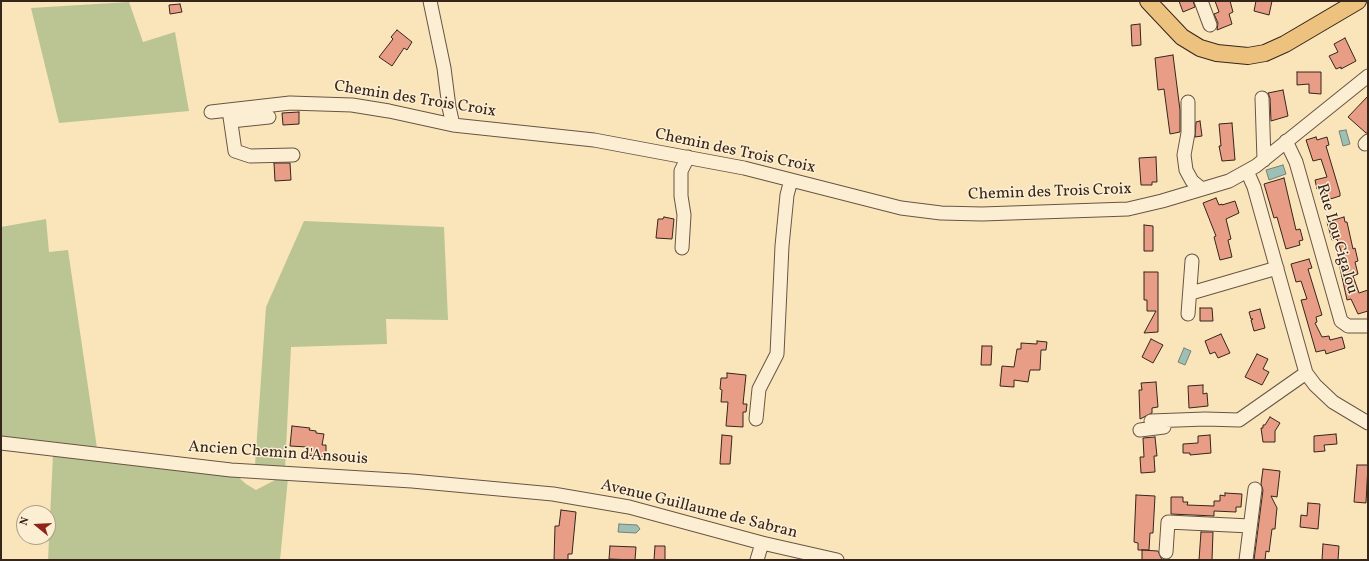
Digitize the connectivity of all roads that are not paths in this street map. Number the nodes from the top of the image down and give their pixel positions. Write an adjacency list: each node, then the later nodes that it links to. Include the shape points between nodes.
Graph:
1 (430, 1): 12 (street)
2 (1148, 1): 4 (main road, via 1182,37 1200,48 1217,53 1248,56 1285,44)
3 (1201, 1): 5 (street)
4 (1358, 1)
5 (1210, 25)
6 (1368, 76): 13 (street, Chemin des Trois Croix)
7 (1262, 98): 16 (street)
8 (1188, 102): 19 (street, via 1188,133 1184,155 1186,170 1192,181)
9 (211, 112): 10 (street, Chemin des Trois Croix)
10 (230, 116): 11 (street); 12 (street, Chemin des Trois Croix, via 290,103 326,103 389,111); 14 (street, via 235,151 250,156)
11 (269, 118)
12 (453, 125): 15 (street, Chemin des Trois Croix, via 594,140)
13 (1286, 141): 16 (street, Chemin des Trois Croix); 25 (street, Rue Lou Cigalou, via 1296,162 1342,321 1352,327)
14 (293, 155)
15 (688, 157): 18 (street, Chemin des Trois Croix); 20 (street, via 681,171 684,215)
16 (1264, 160): 17 (street, Chemin des Trois Croix)
17 (1247, 171): 19 (street, Chemin des Trois Croix); 22 (street)
18 (791, 180): 19 (street, Chemin des Trois Croix, via 901,208 941,213 982,214 1128,209); 27 (street, via 782,246 777,354 759,389)
19 (1202, 189)
20 (682, 248)
21 (1192, 260): 23 (street)
22 (1277, 268): 23 (street); 26 (street)
23 (1191, 293): 24 (street)
24 (1188, 314)
25 (1368, 326)
26 (1306, 373): 28 (street, via 1239,420); 30 (street, via 1333,402)
27 (756, 419)
28 (1223, 420): 29 (street); 31 (street)
29 (1151, 421)
30 (1368, 423)
31 (1140, 430)
32 (1, 443): 34 (street, Ancien Chemin d'Ansouis, via 231,470 412,481)
33 (1255, 489): 35 (street)
34 (553, 494): 36 (street, Avenue Guillaume de Sabran, via 629,507)
35 (1250, 526): 37 (street, via 1168,522); 40 (street)
36 (762, 543): 38 (street); 39 (street, Avenue Guillaume de Sabran)
37 (1166, 552)
38 (757, 560)
39 (837, 560)
40 (1246, 560)

